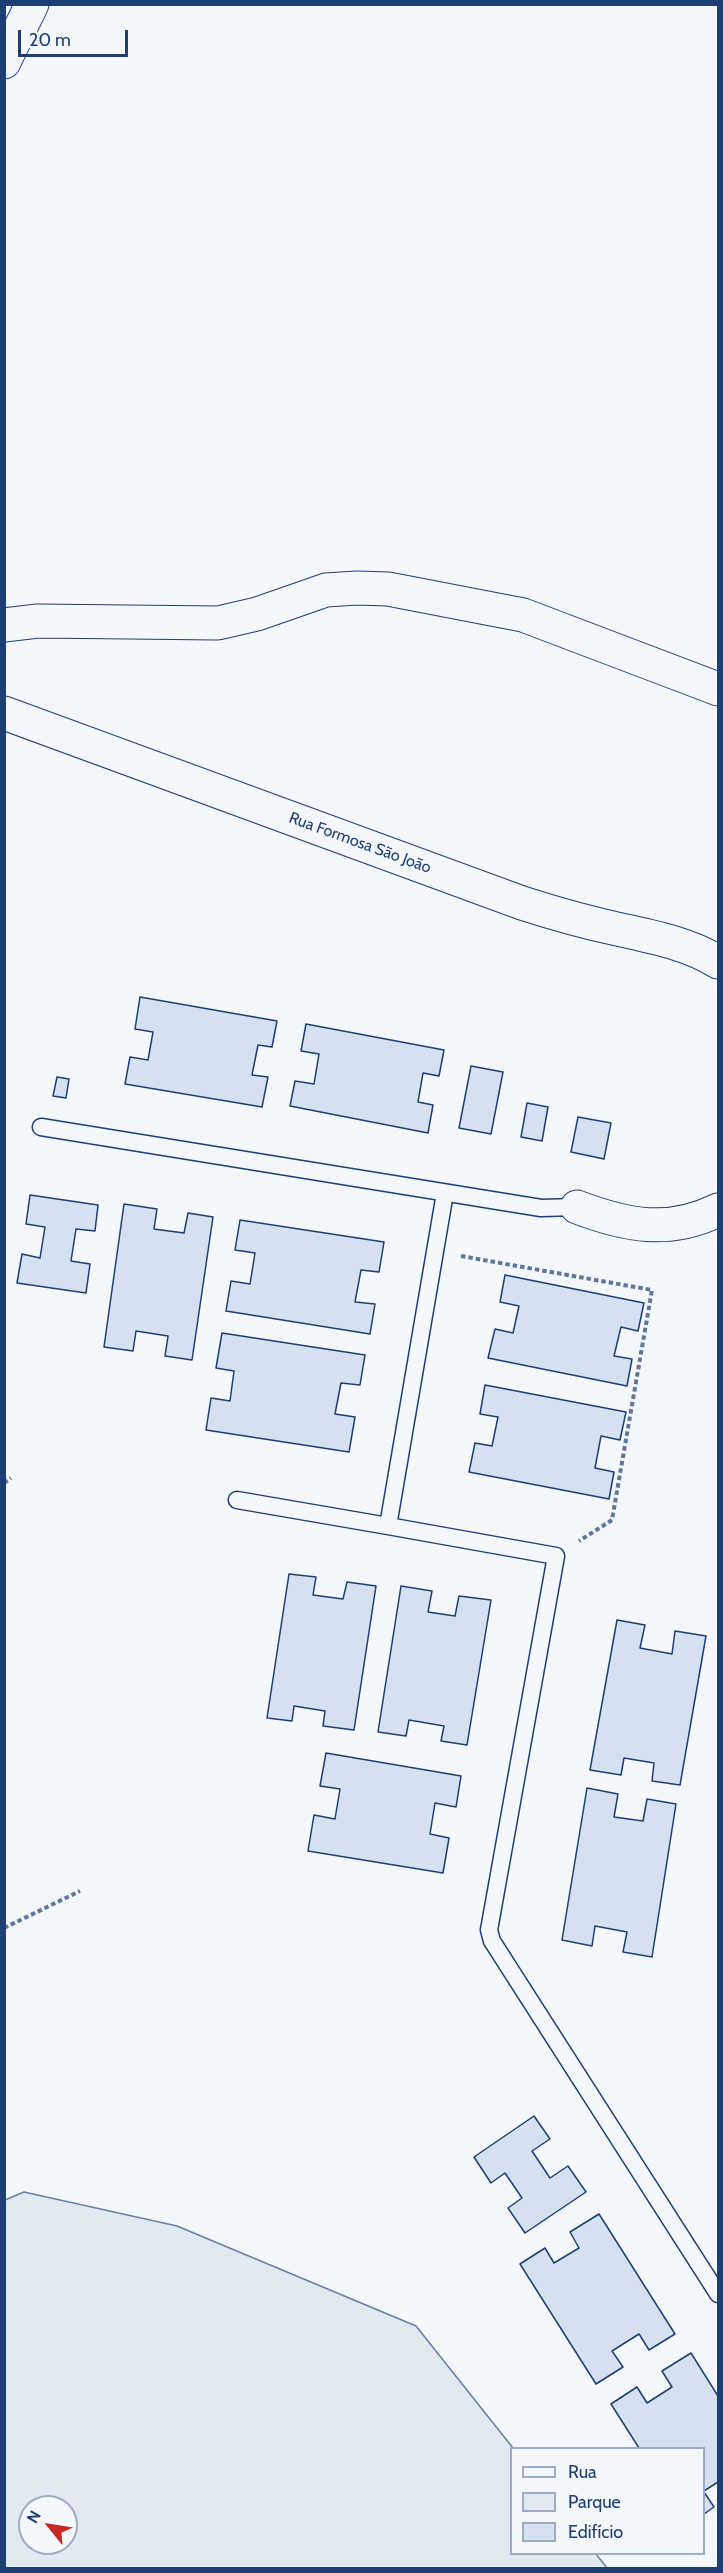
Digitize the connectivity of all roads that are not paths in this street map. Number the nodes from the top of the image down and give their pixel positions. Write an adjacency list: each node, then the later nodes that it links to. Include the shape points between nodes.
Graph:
1 (32, 4): 2 (street)
2 (4, 62)
3 (4, 625): 4 (street, via 38,621 218,623 326,590 388,589 523,615)
4 (718, 689)
5 (4, 713): 6 (street, Rua Formosa São João, via 522,903 665,940 702,952)
6 (718, 962)
7 (41, 1127): 8 (lane)
8 (445, 1192): 9 (lane, via 541,1208); 12 (lane)
9 (577, 1206): 10 (street, via 610,1219 655,1226 689,1222)
10 (718, 1210)
11 (237, 1500): 12 (lane)
12 (388, 1526): 13 (lane, via 556,1556 489,1930 492,1941)
13 (718, 2294)

